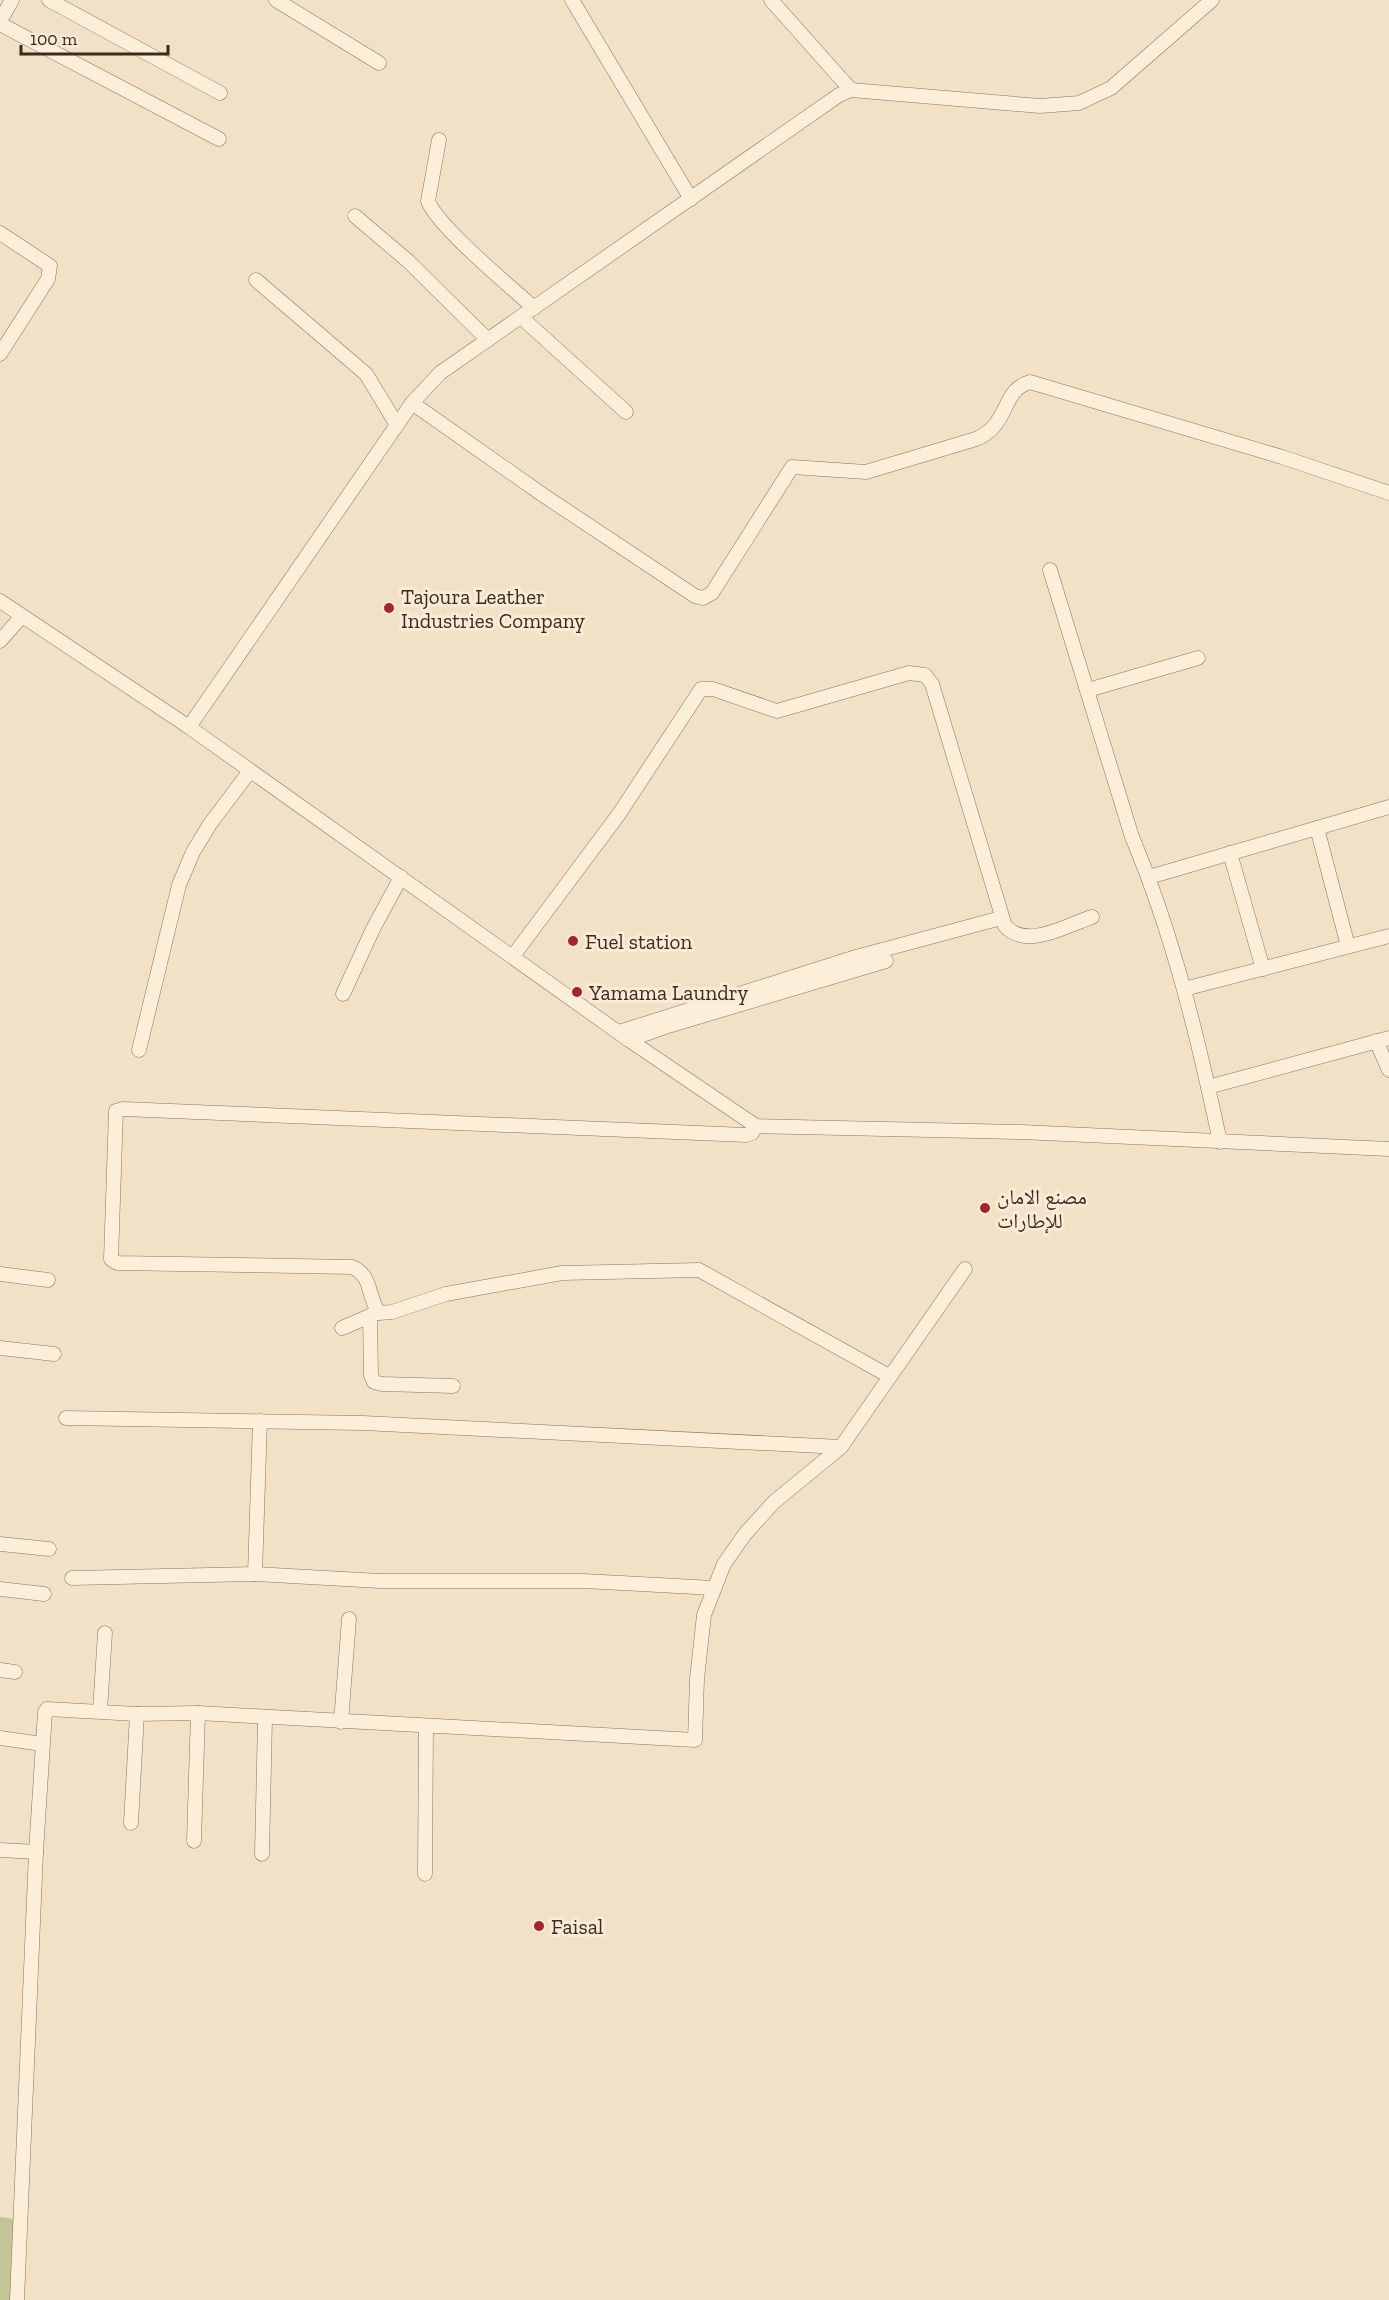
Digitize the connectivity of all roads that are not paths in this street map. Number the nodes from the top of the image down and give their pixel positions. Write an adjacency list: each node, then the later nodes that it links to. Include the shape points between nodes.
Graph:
1 (49, 0): 10 (street)
2 (276, 0): 8 (street)
3 (572, 0): 13 (street)
4 (771, 0): 9 (street)
5 (1212, 0): 9 (street, via 1111,88 1079,103 1040,106)
6 (8, 2): 7 (street)
7 (0, 22): 11 (street)
8 (379, 63)
9 (851, 90): 13 (street)
10 (220, 93)
11 (219, 139)
12 (439, 140): 17 (street, via 428,201 431,208)
13 (691, 199): 17 (street)
14 (355, 216): 19 (street, via 408,261)
15 (0, 233): 20 (street, via 50,266 48,279)
16 (256, 280): 23 (street, via 366,374)
17 (534, 308): 18 (street)
18 (521, 317): 19 (street); 22 (street)
19 (488, 340): 21 (street, via 440,373)
20 (0, 354)
21 (412, 403): 23 (street); 24 (street, via 552,501 703,598 712,593 792,467 866,472 976,439 992,432 1013,393 1030,382)
22 (626, 412)
23 (397, 425): 31 (street)
24 (1389, 493)
25 (1050, 570): 30 (street)
26 (0, 601): 27 (street)
27 (22, 616): 28 (street); 31 (street)
28 (0, 641)
29 (1198, 658): 30 (street)
30 (1088, 690): 37 (street, via 1132,837)
31 (189, 726): 32 (street)
32 (250, 771): 36 (street); 49 (street, via 210,824 179,885)
33 (1387, 812): 34 (street)
34 (1317, 828): 35 (street); 41 (street)
35 (1230, 853): 37 (street); 44 (street)
36 (401, 877): 42 (street); 46 (street)
37 (1149, 877): 45 (street)
38 (1092, 917): 39 (street, via 1029,938 1010,932)
39 (1001, 918): 42 (street, via 929,678 909,673 777,711 705,687 619,814); 47 (street, via 856,957)
40 (1389, 936): 41 (street)
41 (1348, 946): 44 (street)
42 (513, 956): 47 (street)
43 (886, 961): 47 (street)
44 (1263, 969): 45 (street)
45 (1184, 989): 51 (street)
46 (343, 994)
47 (624, 1036): 52 (street)
48 (1383, 1039): 50 (street); 51 (street)
49 (140, 1050)
50 (1389, 1070)
51 (1208, 1086): 53 (street)
52 (756, 1125): 53 (street); 58 (street, via 746,1135 116,1111 111,1259 117,1263 352,1267 362,1271 367,1279)
53 (1220, 1142): 54 (street)
54 (1389, 1149)
55 (965, 1269): 62 (street)
56 (0, 1274): 57 (street)
57 (48, 1280)
58 (374, 1314): 59 (street); 62 (street, via 446,1294 562,1272 699,1270); 63 (street, via 374,1382)
59 (342, 1328)
60 (0, 1348): 61 (street)
61 (54, 1354)
62 (889, 1376): 66 (street)
63 (453, 1386)
64 (66, 1418): 65 (street)
65 (260, 1421): 66 (street); 69 (street)
66 (841, 1447): 71 (street, via 774,1502 744,1534)
67 (0, 1544): 68 (street)
68 (50, 1549)
69 (255, 1574): 70 (street); 71 (street, via 380,1581 584,1581)
70 (72, 1578)
71 (714, 1587): 83 (street, via 704,1615 700,1644 695,1740)
72 (0, 1589): 73 (street)
73 (44, 1594)
74 (349, 1619): 82 (street)
75 (105, 1633): 78 (street)
76 (0, 1670): 77 (street)
77 (15, 1672)
78 (100, 1710): 80 (street); 85 (street, via 47,1709)
79 (198, 1713): 80 (street); 81 (street); 87 (street)
80 (137, 1714): 86 (street)
81 (265, 1719): 82 (street); 90 (street)
82 (341, 1722): 83 (street)
83 (426, 1726): 91 (street)
84 (0, 1738): 85 (street)
85 (42, 1744): 89 (street)
86 (131, 1824)
87 (194, 1841)
88 (0, 1850): 89 (street)
89 (36, 1852): 92 (street)
90 (262, 1854)
91 (425, 1874)
92 (17, 2300)

